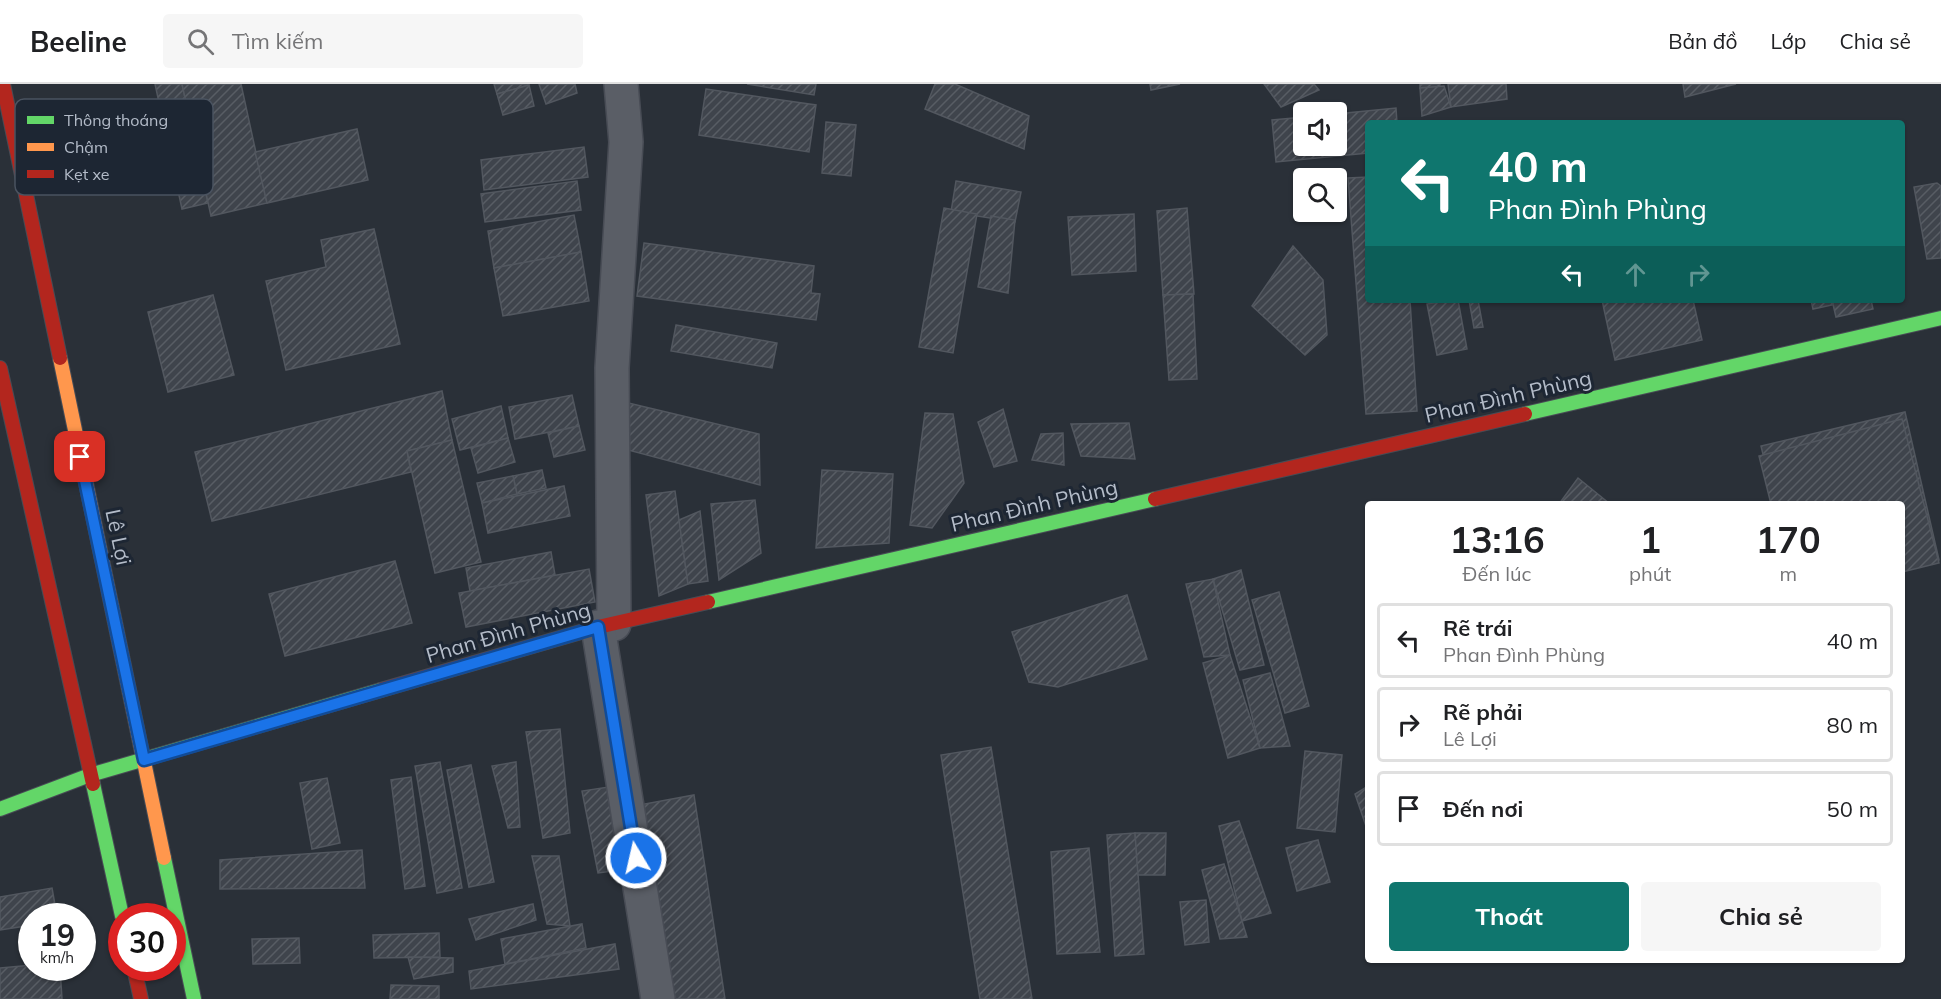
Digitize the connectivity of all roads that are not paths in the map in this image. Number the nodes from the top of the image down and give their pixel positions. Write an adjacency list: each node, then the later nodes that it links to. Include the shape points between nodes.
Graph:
1 (3, 84): 3 (street, Lê Lợi)
2 (621, 84): 7 (street, via 626,142 612,368)
3 (15, 142)
4 (26, 195): 8 (street, Lê Lợi)
5 (1941, 318): 7 (street, Phan Đình Phùng)
6 (0, 368): 9 (street)
7 (606, 626): 8 (street, Phan Đình Phùng); 15 (street)
8 (144, 760): 9 (street, Phan Đình Phùng); 14 (street, Lê Lợi)
9 (90, 776): 10 (street); 11 (street)
10 (0, 809)
11 (119, 903)
12 (137, 981): 13 (street)
13 (141, 999)
14 (194, 999)
15 (658, 999)

